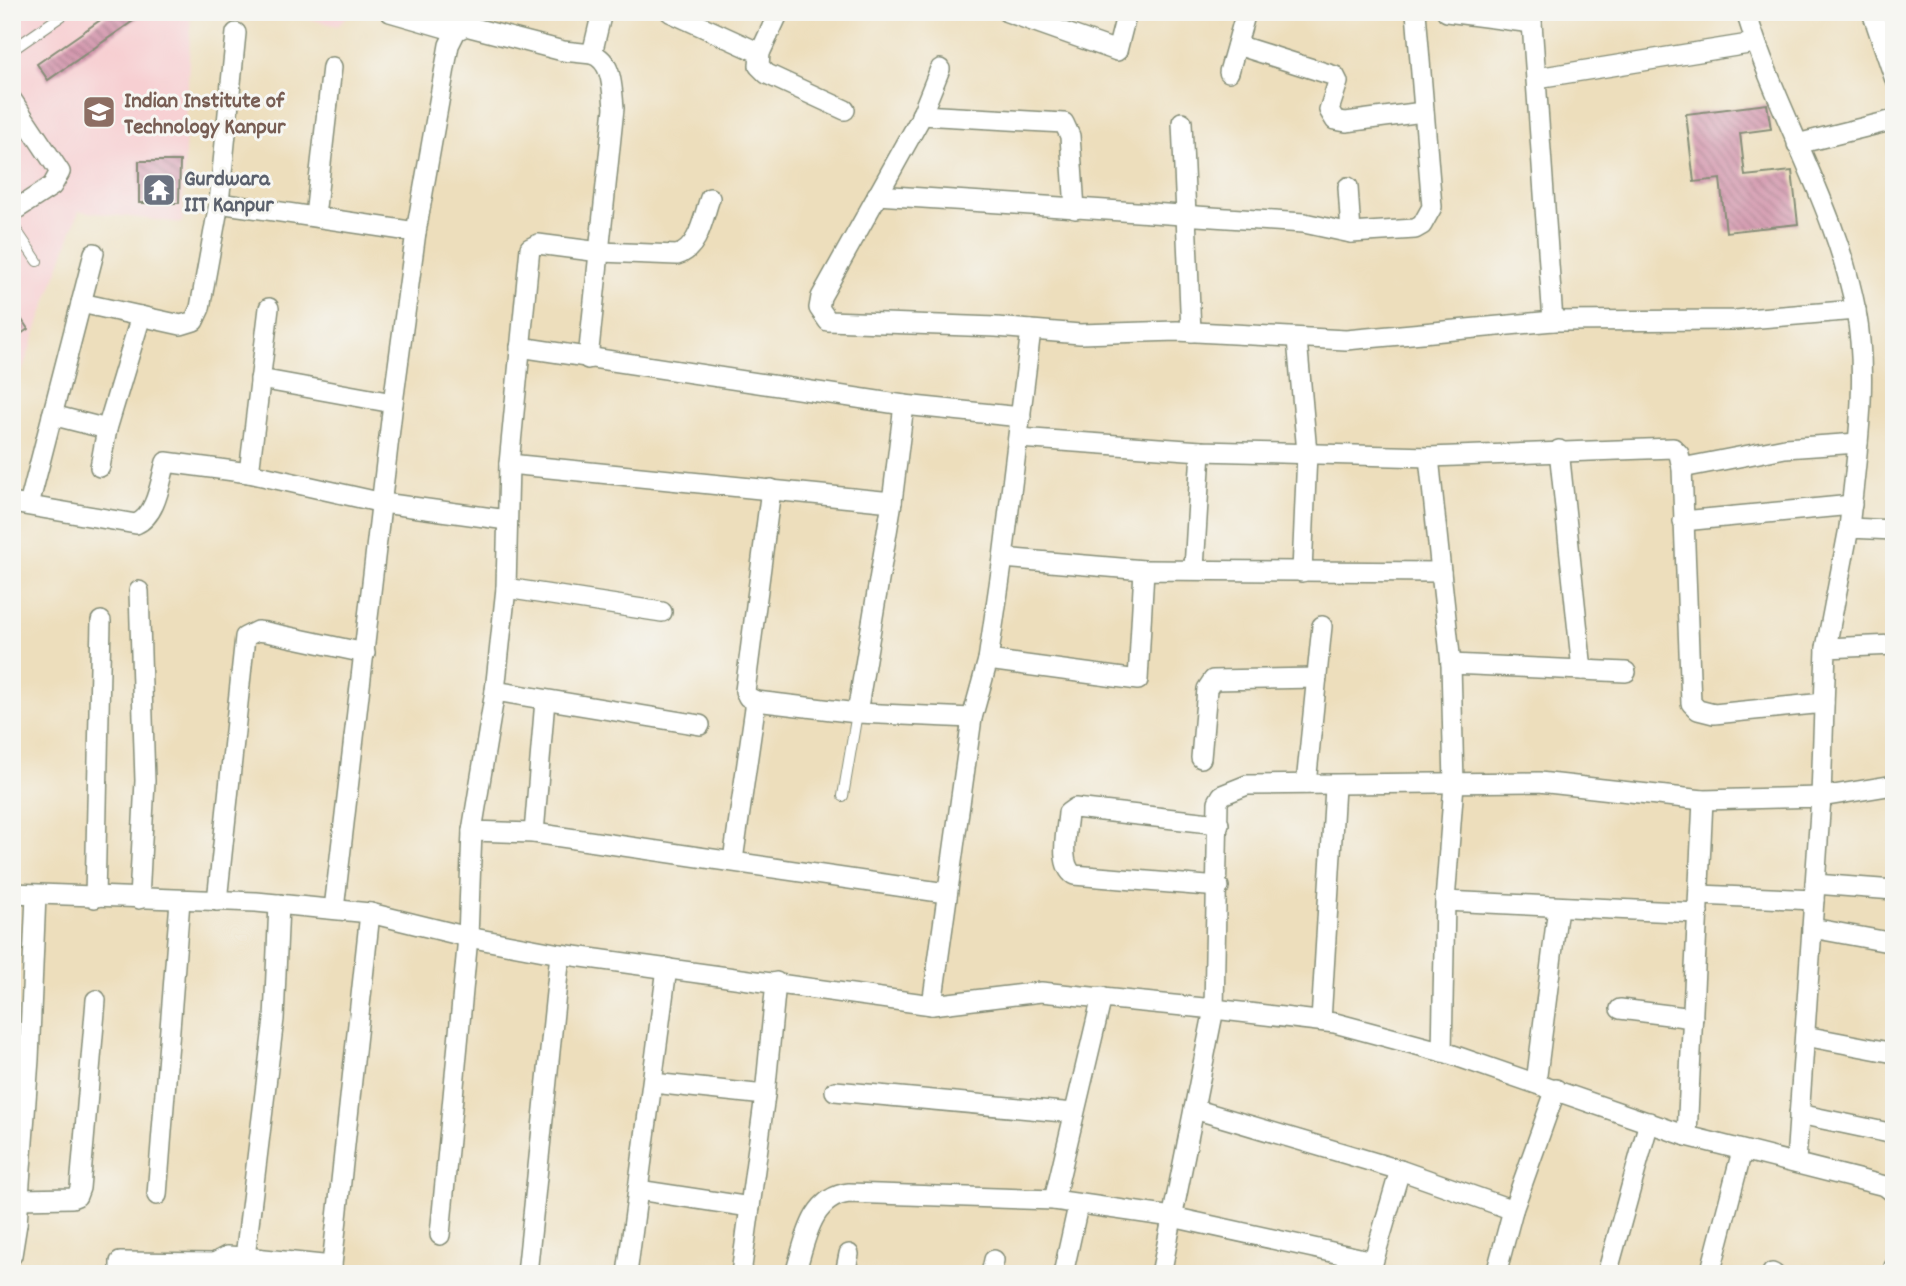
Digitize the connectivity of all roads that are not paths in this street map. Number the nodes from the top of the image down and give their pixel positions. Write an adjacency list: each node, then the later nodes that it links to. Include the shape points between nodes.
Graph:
1 (67, 12): 18 (lane)
2 (390, 12): 14 (street)
3 (602, 12): 20 (street)
4 (670, 12): 19 (street)
5 (779, 12): 19 (street)
6 (1007, 12): 7 (street, via 1117,51)
7 (1127, 12)
8 (1246, 12): 17 (street)
9 (1416, 12): 28 (street)
10 (1447, 12): 13 (street)
11 (1746, 12): 16 (street)
12 (1872, 12): 25 (street)
13 (1532, 18): 24 (street)
14 (456, 31): 20 (street, via 482,27 563,51); 42 (street, via 449,45)
15 (236, 33): 36 (street)
16 (1755, 43): 24 (street); 32 (street)
17 (1237, 45): 23 (street); 28 (street, via 1335,76 1338,82 1329,110 1335,120)
18 (12, 50)
19 (760, 53): 27 (street, via 759,66 767,74)
20 (592, 54): 44 (street, via 601,57 607,67 614,108)
21 (332, 67): 39 (street)
22 (940, 69): 29 (street)
23 (1229, 72)
24 (1537, 78): 51 (street)
25 (1894, 78)
26 (12, 100): 38 (street, via 60,172 52,186)
27 (845, 110)
28 (1423, 112): 43 (street, via 1432,193 1429,216 1415,229)
29 (921, 115): 34 (street); 37 (street, via 1064,123 1070,136)
30 (1894, 120): 32 (street)
31 (1182, 122): 40 (street)
32 (1797, 144): 49 (street, via 1819,192)
33 (1348, 187): 43 (street)
34 (877, 195): 37 (street); 52 (street, via 821,297 819,308 824,318)
35 (710, 198): 44 (street, via 695,240 685,253)
36 (219, 203): 39 (street); 50 (street, via 194,321 181,325)
37 (1075, 209): 40 (street)
38 (12, 212)
39 (315, 216): 42 (street)
40 (1188, 216): 43 (street, via 1304,223); 53 (street)
41 (12, 225): 46 (lane)
42 (416, 232): 58 (street)
43 (1351, 233)
44 (600, 252): 55 (street, via 538,244 530,248); 56 (street)
45 (94, 253): 47 (street)
46 (37, 261)
47 (81, 303): 50 (street); 60 (street)
48 (269, 308): 57 (street)
49 (1856, 310): 51 (street, via 1735,320); 64 (street)
50 (141, 316): 62 (street)
51 (1553, 321): 54 (street, via 1346,340)
52 (1031, 330): 53 (street); 61 (street)
53 (1191, 332): 54 (street)
54 (1297, 339): 67 (street)
55 (520, 348): 56 (street); 69 (street)
56 (588, 359): 59 (street)
57 (260, 379): 58 (street); 72 (street)
58 (393, 403): 75 (street)
59 (904, 405): 61 (street); 74 (street)
60 (52, 415): 62 (street); 76 (street)
61 (1021, 417): 63 (street)
62 (107, 429): 70 (street)
63 (1019, 438): 66 (street); 82 (street)
64 (1858, 443): 71 (street, via 1785,448); 77 (street)
65 (1559, 450): 68 (street); 71 (street, via 1673,448); 97 (street)
66 (1201, 451): 67 (street); 84 (street)
67 (1307, 453): 68 (street); 85 (street)
68 (1429, 457): 86 (street)
69 (509, 464): 73 (street); 78 (street)
70 (100, 467)
71 (1682, 468): 79 (street)
72 (249, 473): 75 (street); 76 (street, via 166,462 152,508 146,520 136,524)
73 (771, 489): 74 (street); 102 (street, via 745,683 748,697)
74 (892, 502): 104 (street)
75 (383, 503): 78 (street); 94 (street)
76 (21, 504)
77 (1852, 505): 79 (street); 80 (street)
78 (507, 520): 87 (street)
79 (1683, 521): 103 (street, via 1691,703 1714,714)
80 (1849, 528): 81 (street); 93 (street)
81 (1894, 530)
82 (1003, 558): 83 (street); 95 (street)
83 (1144, 569): 84 (street); 95 (street, via 1138,680)
84 (1194, 569): 85 (street)
85 (1302, 572): 86 (street)
86 (1441, 572): 96 (street)
87 (506, 588): 89 (street); 100 (street)
88 (139, 591): 126 (street, via 145,781)
89 (662, 612)
90 (101, 621): 125 (street)
91 (1322, 626): 99 (street)
92 (1894, 645): 93 (street)
93 (1826, 648): 103 (street)
94 (365, 653): 128 (street, via 266,632 245,637); 133 (street)
95 (988, 660): 105 (street)
96 (1451, 664): 97 (street); 109 (street)
97 (1582, 670): 98 (street)
98 (1626, 672)
99 (1317, 678): 107 (street, via 1213,680 1207,689); 108 (street)
100 (495, 691): 101 (street); 116 (street)
101 (545, 700): 106 (street); 117 (street)
102 (756, 701): 104 (street); 118 (street)
103 (1824, 703): 113 (street)
104 (857, 713): 105 (street); 112 (lane)
105 (972, 718): 123 (street)
106 (700, 725)
107 (1201, 758)
108 (1306, 783): 111 (street); 115 (street, via 1232,789 1218,802)
109 (1454, 784): 111 (street); 114 (street, via 1539,782); 129 (street)
110 (1894, 785): 113 (street)
111 (1335, 787): 148 (street)
112 (843, 796)
113 (1821, 797): 114 (street); 121 (street)
114 (1703, 800): 131 (street)
115 (1219, 824): 119 (street); 119 (street, via 1075,808 1068,813 1065,862 1074,875)
116 (472, 831): 117 (street); 136 (street)
117 (534, 833): 118 (street)
118 (733, 860): 123 (street)
119 (1219, 887): 145 (street)
120 (1894, 890): 121 (street)
121 (1815, 892): 131 (street); 135 (street)
122 (12, 893): 124 (street)
123 (946, 893): 143 (street)
124 (36, 895): 125 (street); 144 (street)
125 (94, 898): 126 (street)
126 (139, 899): 127 (street)
127 (180, 901): 128 (street); 168 (street)
128 (217, 901): 130 (street)
129 (1445, 901): 132 (street); 150 (street)
130 (279, 904): 133 (street); 179 (street, via 274,1019)
131 (1698, 904): 132 (street); 147 (street)
132 (1558, 907): 153 (street)
133 (334, 909): 134 (street)
134 (370, 913): 136 (street); 183 (street)
135 (1812, 928): 137 (street); 149 (street)
136 (468, 937): 138 (street); 176 (street)
137 (1894, 943)
138 (559, 954): 139 (street); 185 (street)
139 (667, 968): 140 (street); 152 (street)
140 (776, 982): 143 (street); 156 (street)
141 (1102, 997): 143 (street, via 1041,992); 145 (street); 158 (street)
142 (96, 1000): 169 (street, via 77,1196)
143 (932, 1005)
144 (22, 1006): 169 (street)
145 (1214, 1009): 148 (street); 157 (street)
146 (1620, 1009): 147 (street)
147 (1693, 1018): 162 (street)
148 (1321, 1021): 150 (street)
149 (1805, 1036): 151 (street); 159 (street)
150 (1442, 1052): 153 (street)
151 (1894, 1053)
152 (653, 1083): 156 (street); 166 (street)
153 (1536, 1083): 154 (street)
154 (1556, 1089): 160 (street); 173 (street)
155 (835, 1091): 158 (street)
156 (765, 1095): 172 (street)
157 (1194, 1109): 165 (street); 174 (street)
158 (1074, 1113): 170 (street)
159 (1799, 1114): 161 (street); 164 (street)
160 (1649, 1122): 162 (street); 193 (street)
161 (1894, 1134)
162 (1687, 1136): 163 (street)
163 (1742, 1151): 164 (street); 194 (street)
164 (1797, 1162): 167 (street, via 1885,1186)
165 (1400, 1170): 173 (street); 181 (street)
166 (638, 1190): 172 (street); 186 (street)
167 (1894, 1194)
168 (157, 1195)
169 (19, 1199): 175 (street)
170 (1054, 1200): 171 (street); 188 (street, via 841,1194 815,1214)
171 (1078, 1206): 174 (street); 190 (street)
172 (750, 1207): 187 (street)
173 (1513, 1210): 192 (street)
174 (1172, 1217): 181 (street); 191 (street)
175 (15, 1223): 178 (street)
176 (440, 1235)
177 (849, 1254): 189 (street)
178 (12, 1255)
179 (245, 1257): 182 (street, via 227,1256); 183 (street)
180 (1894, 1267): 195 (street)
181 (1371, 1268)
182 (213, 1269): 184 (street, via 120,1262)
183 (331, 1270)
184 (120, 1274)
185 (527, 1274)
186 (627, 1274)
187 (741, 1274)
188 (795, 1274)
189 (845, 1274)
190 (1063, 1274)
191 (1161, 1274)
192 (1496, 1274)
193 (1607, 1274)
194 (1710, 1274)
195 (1892, 1274)

